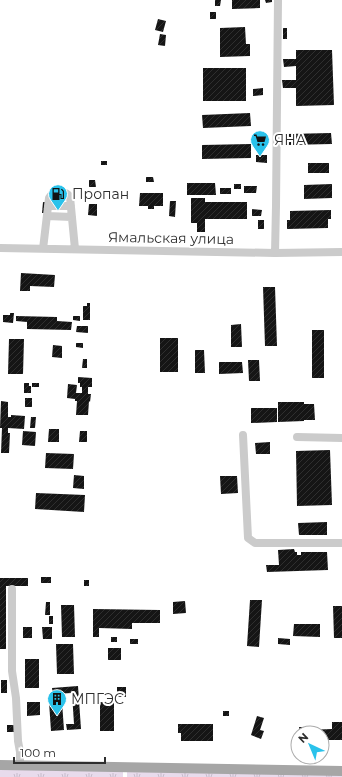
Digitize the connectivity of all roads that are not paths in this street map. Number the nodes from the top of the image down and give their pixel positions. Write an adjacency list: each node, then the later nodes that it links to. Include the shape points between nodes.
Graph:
1 (278, 0): 10 (street)
2 (48, 206): 3 (street); 3 (street, via 52,194 65,193 69,195); 4 (street)
3 (71, 206): 5 (street)
4 (47, 216): 5 (street); 7 (street)
5 (72, 217): 8 (street)
6 (0, 248): 7 (street, Ямальская улица)
7 (43, 248): 8 (street, Ямальская улица)
8 (75, 249): 10 (street, Ямальская улица)
9 (342, 252): 10 (street, Ямальская улица)
10 (275, 253)
11 (243, 435): 14 (street, via 248,538 255,543)
12 (297, 437): 13 (street)
13 (342, 438)
14 (342, 543)
15 (12, 589): 17 (street, via 12,671)
16 (0, 766): 17 (main road)
17 (20, 766): 18 (main road)
18 (342, 771)

